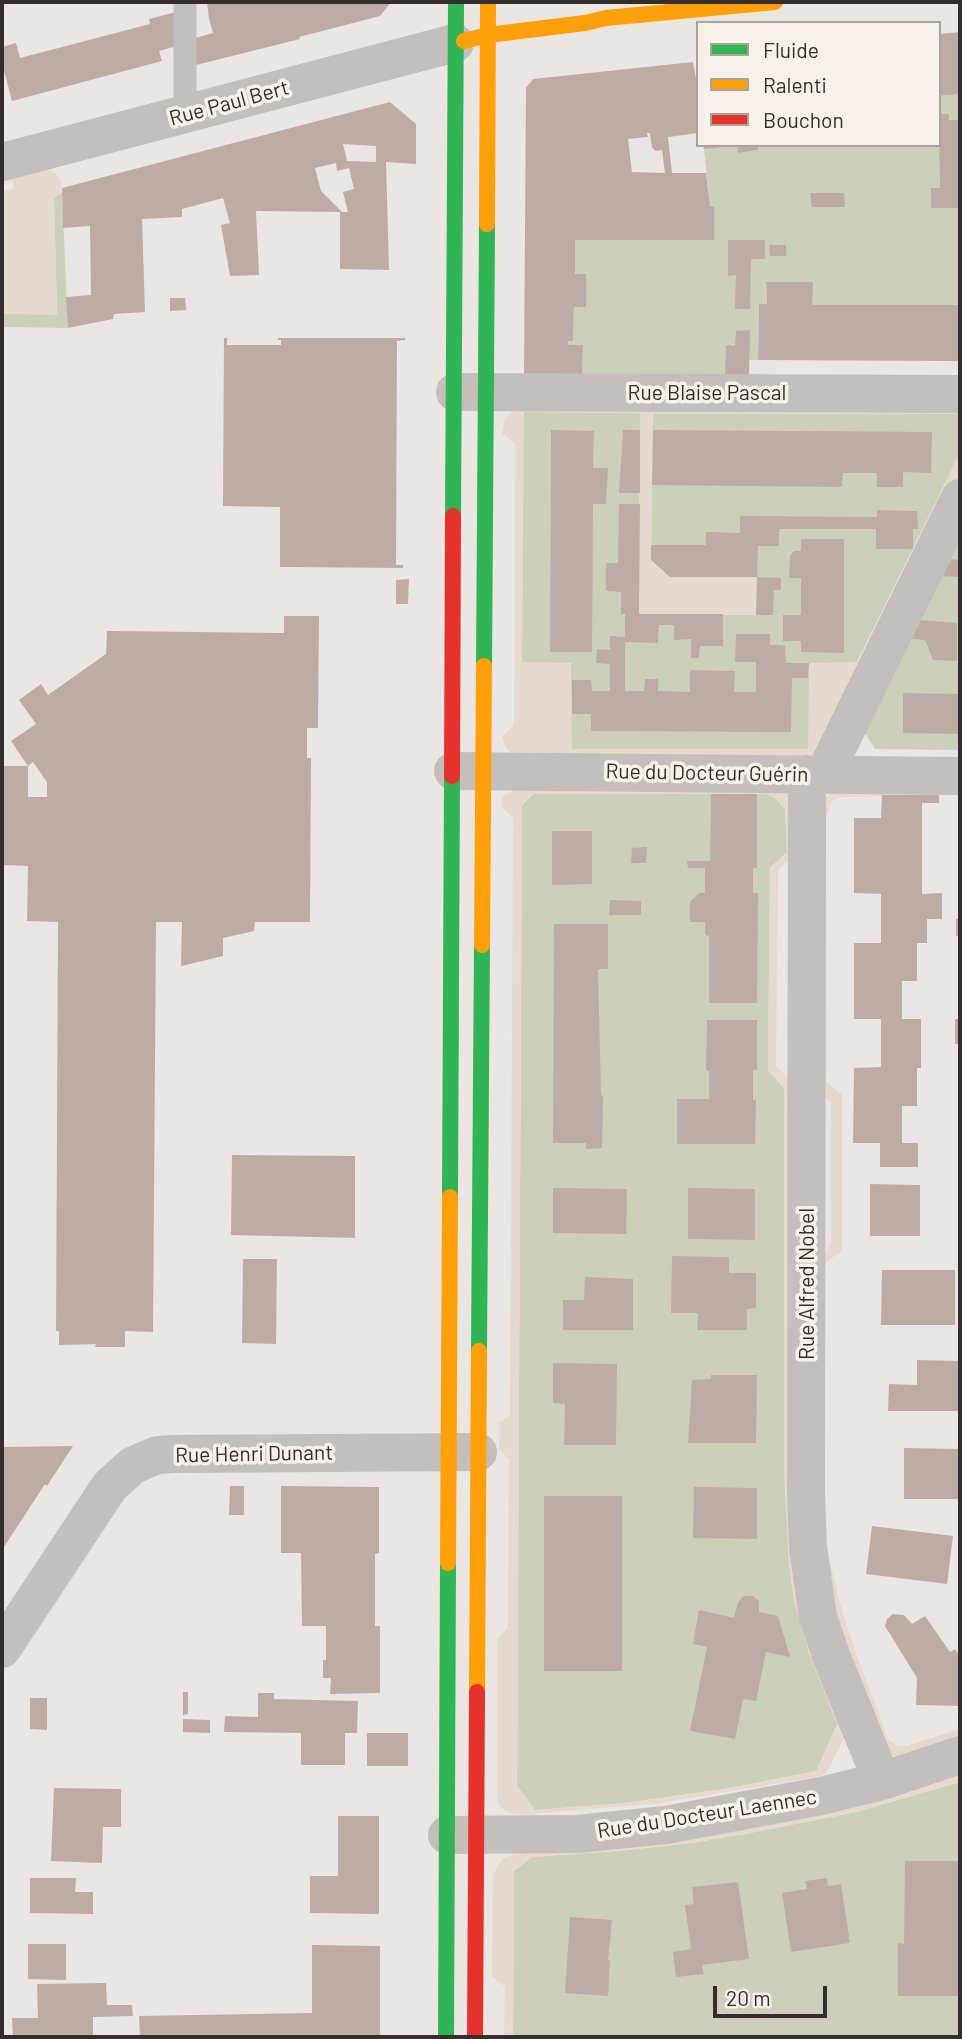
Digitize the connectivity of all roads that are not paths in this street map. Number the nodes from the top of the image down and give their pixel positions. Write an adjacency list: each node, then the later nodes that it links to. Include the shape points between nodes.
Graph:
1 (185, 2): 6 (lane)
2 (456, 2): 5 (main road)
3 (488, 2): 5 (main road)
4 (775, 2): 5 (main road, via 606,18)
5 (472, 39): 6 (street, Rue Paul Bert); 8 (main road); 8 (main road)
6 (185, 115): 7 (street, Rue Paul Bert)
7 (2, 162)
8 (470, 392): 9 (street, Rue Blaise Pascal); 11 (main road); 11 (main road)
9 (960, 394)
10 (960, 498): 12 (street)
11 (468, 771): 12 (street, Rue du Docteur Guérin); 14 (main road); 14 (main road)
12 (816, 774): 13 (street, Rue du Docteur Guérin); 17 (street, Rue Alfred Nobel, via 808,1548 822,1629)
13 (960, 776)
14 (464, 1452): 15 (street, Rue Henri Dunant, via 159,1455 132,1466 110,1486); 18 (main road); 18 (main road)
15 (2, 1649)
16 (960, 1755): 17 (street, Rue du Docteur Laennec)
17 (882, 1781): 18 (street, Rue du Docteur Laennec, via 763,1808 638,1829)
18 (462, 1836): 19 (main road); 20 (main road)
19 (446, 2037)
20 (475, 2037)

